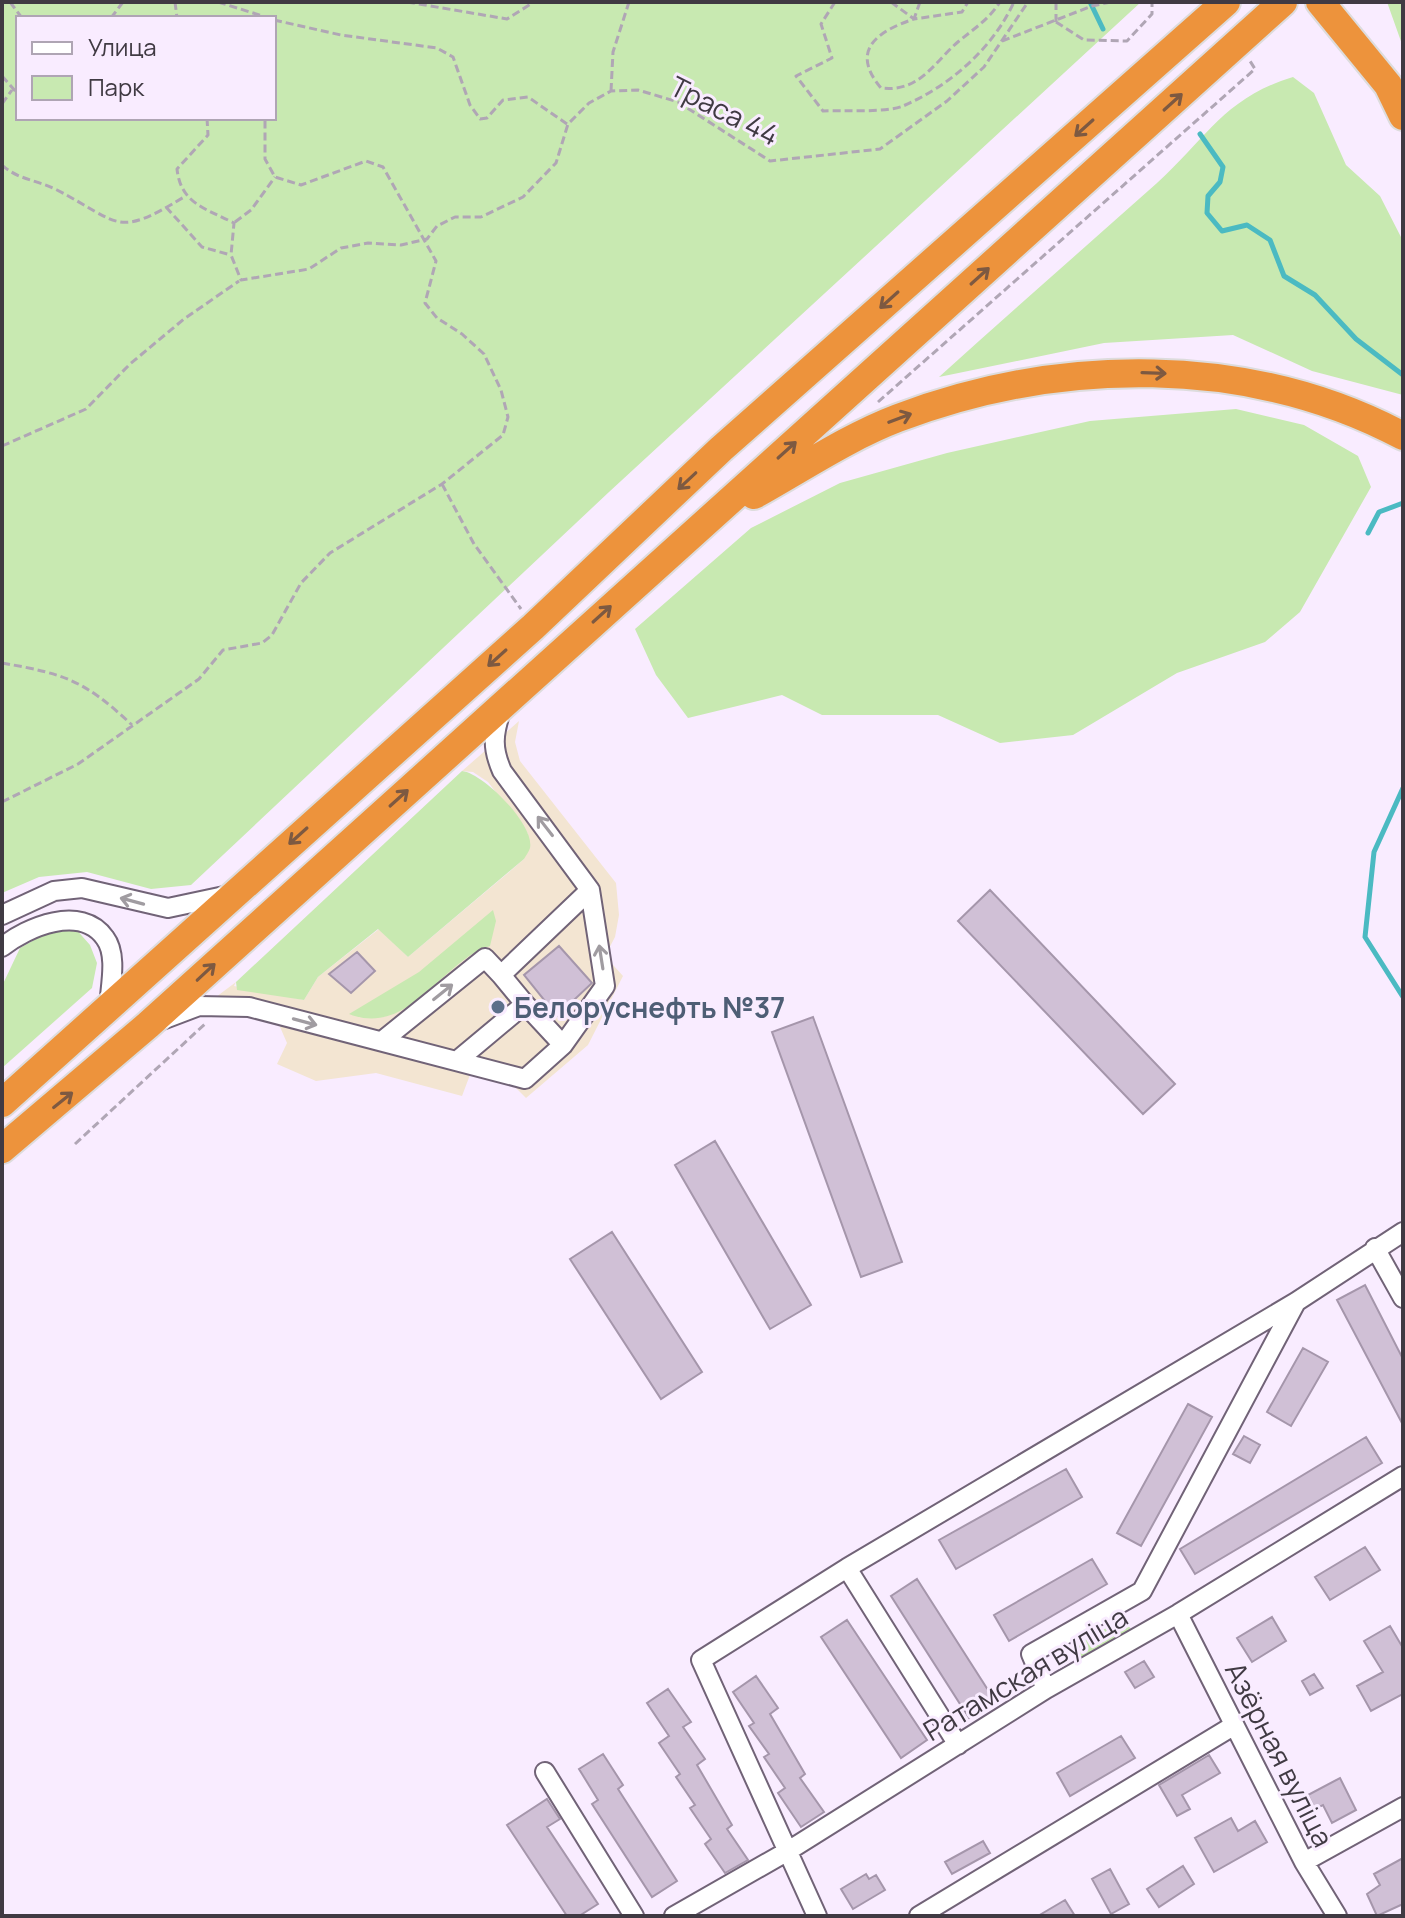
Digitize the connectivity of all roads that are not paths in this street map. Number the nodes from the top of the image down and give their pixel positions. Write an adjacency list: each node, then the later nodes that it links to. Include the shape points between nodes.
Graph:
1 (1226, 2): 9 (highway, one-way to 9, via 721,449 533,627)
2 (1320, 2): 4 (highway, via 1388,85)
3 (1274, 10): 6 (highway, one-way to 3)
4 (1403, 116)
5 (1403, 436): 6 (highway, one-way to 5, via 895,419 992,390 1080,376 1125,372 1234,379 1308,397)
6 (708, 521): 7 (highway, one-way to 6)
7 (503, 704): 8 (street, one-way to 7, via 502,771 493,751 493,732); 15 (highway, one-way to 7)
8 (590, 890): 12 (street); 17 (street, one-way to 8, via 605,986)
9 (235, 893): 10 (street, one-way to 10, via 168,908 82,888 54,891); 14 (highway)
10 (2, 915)
11 (2, 947): 14 (street, via 18,934 60,921 94,929 105,938 111,954)
12 (501, 975): 13 (street); 16 (street, one-way to 12, via 485,958)
13 (525, 1004): 17 (street); 18 (street)
14 (109, 1007): 19 (highway)
15 (148, 1025): 16 (street, one-way to 16, via 199,1006 249,1007); 20 (highway, one-way to 15)
16 (382, 1041): 18 (street)
17 (563, 1045): 18 (street, via 525,1079)
18 (458, 1060)
19 (2, 1103)
20 (2, 1149)
21 (1403, 1232): 22 (street)
22 (1375, 1248): 23 (street); 24 (street)
23 (1403, 1298)
24 (1296, 1302): 26 (street); 28 (street, via 1142,1591 1031,1654)
25 (1403, 1476): 27 (street, Ратамская вуліца)
26 (847, 1568): 30 (street); 33 (street, via 701,1660)
27 (1178, 1614): 28 (street, Ратамская вуліца); 29 (street, Азёрная вуліца)
28 (1046, 1689): 30 (street, Ратамская вуліца)
29 (1233, 1726): 34 (street, Азёрная вуліца); 39 (street)
30 (958, 1745): 33 (street, Ратамская вуліца)
31 (545, 1772): 36 (street)
32 (1403, 1807): 34 (street)
33 (788, 1851): 37 (street, Ратамская вуліца); 38 (street)
34 (1304, 1862): 35 (street, Азёрная вуліца)
35 (1331, 1914)
36 (634, 1916)
37 (674, 1916)
38 (817, 1916)
39 (919, 1916)

